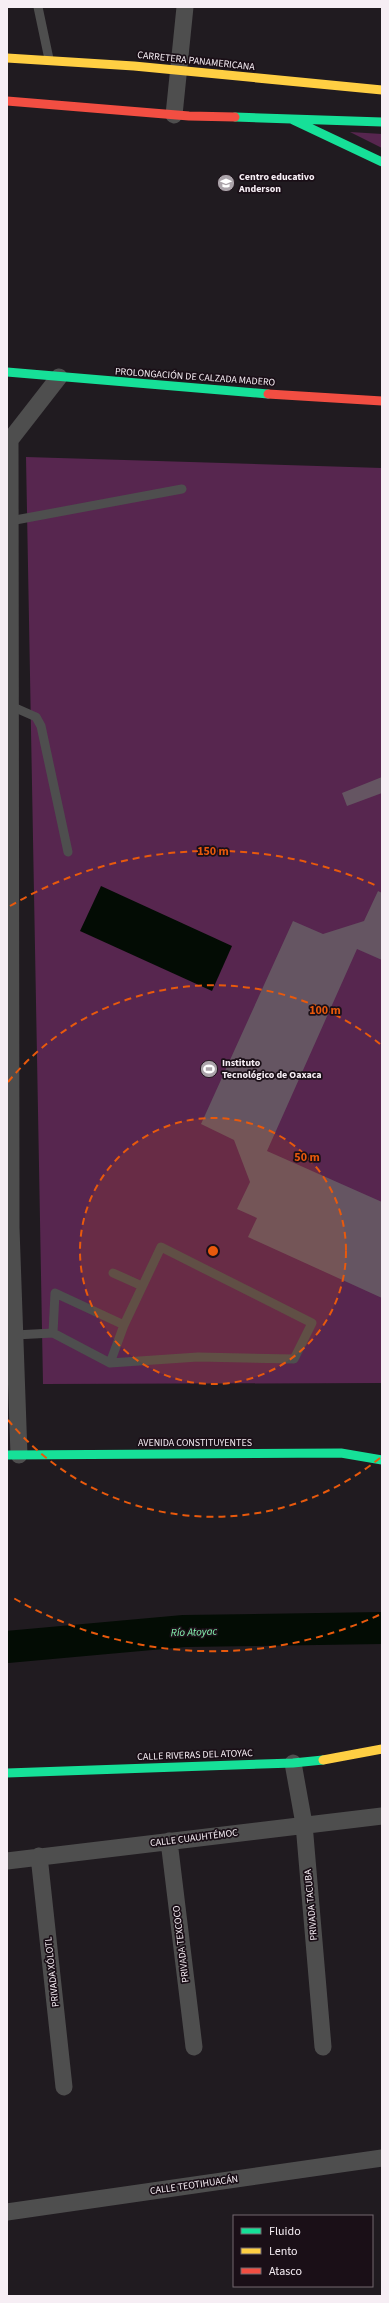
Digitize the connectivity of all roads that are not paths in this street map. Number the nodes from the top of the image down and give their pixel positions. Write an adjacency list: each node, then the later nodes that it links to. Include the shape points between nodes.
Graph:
1 (38, 7): 4 (lane)
2 (185, 7): 5 (street)
3 (7, 58): 4 (main road, CARRETERA PANAMERICANA)
4 (49, 59): 5 (main road, CARRETERA PANAMERICANA)
5 (178, 71): 6 (main road, CARRETERA PANAMERICANA); 8 (street)
6 (382, 90)
7 (7, 100): 8 (main road)
8 (174, 115): 9 (main road)
9 (291, 119): 10 (main road); 11 (main road)
10 (382, 122)
11 (382, 162)
12 (7, 372): 13 (main road, PROLONGACIÓN DE CALZADA MADERO)
13 (59, 377): 14 (main road, PROLONGACIÓN DE CALZADA MADERO); 15 (street)
14 (382, 401)
15 (8, 438): 17 (street)
16 (182, 489): 17 (lane)
17 (9, 512): 18 (street)
18 (11, 706): 19 (lane, via 36,717 42,726); 20 (street)
19 (68, 852)
20 (9, 875): 21 (street)
21 (9, 1040): 22 (street)
22 (9, 1228): 27 (street)
23 (113, 1273): 24 (lane)
24 (142, 1286): 25 (lane); 28 (lane, via 161,1247 312,1323 294,1359 198,1357)
25 (124, 1325): 26 (lane, via 55,1293); 28 (lane)
26 (53, 1333): 27 (lane); 28 (lane)
27 (15, 1335): 31 (street)
28 (110, 1362)
29 (382, 1451): 30 (main road)
30 (340, 1453): 31 (main road, AVENIDA CONSTITUYENTES); 32 (main road, AVENIDA CONSTITUYENTES)
31 (13, 1455)
32 (382, 1460)
33 (382, 1749): 34 (main road, CALLE RIVERAS DEL ATOYAC)
34 (324, 1760): 35 (main road); 36 (main road, CALLE RIVERAS DEL ATOYAC)
35 (375, 1761)
36 (293, 1762): 37 (main road, CALLE RIVERAS DEL ATOYAC); 39 (street, PRIVADA TACUBA)
37 (7, 1773)
38 (382, 1816): 39 (street, CALLE CUAUHTÉMOC)
39 (304, 1824): 40 (street, CALLE CUAUHTÉMOC); 44 (street, PRIVADA TACUBA)
40 (169, 1842): 41 (street, CALLE CUAUHTÉMOC); 43 (street, PRIVADA TEXCOCO)
41 (40, 1856): 42 (street, CALLE CUAUHTÉMOC); 45 (street, PRIVADA XÓLOTL)
42 (7, 1861)
43 (194, 2047)
44 (323, 2047)
45 (64, 2088)
46 (382, 2158): 47 (street, CALLE TEOTIHUACÁN)
47 (7, 2212)

